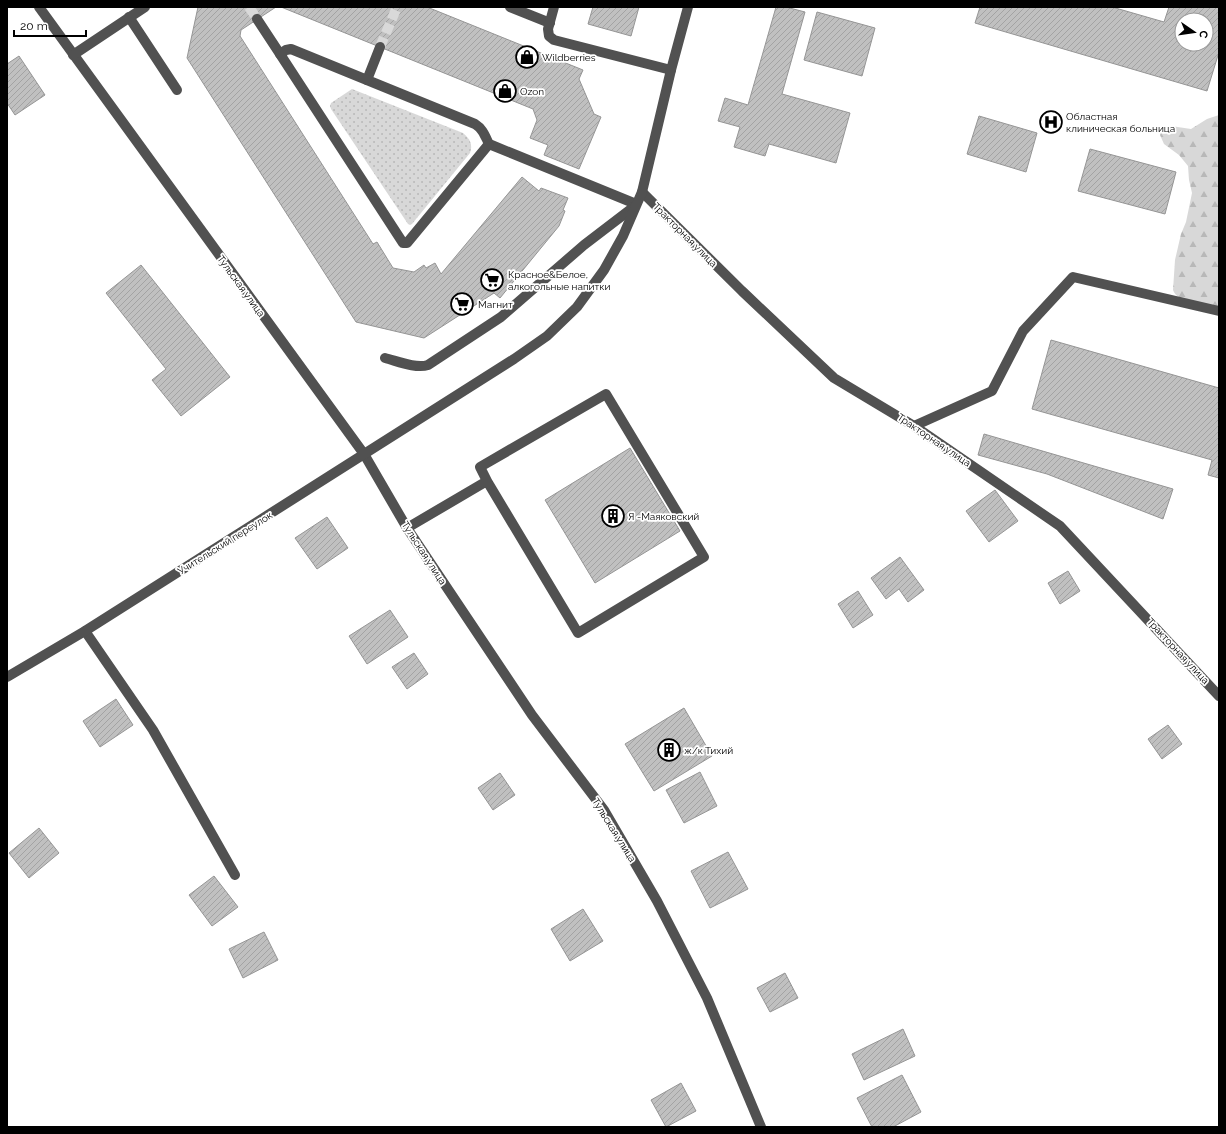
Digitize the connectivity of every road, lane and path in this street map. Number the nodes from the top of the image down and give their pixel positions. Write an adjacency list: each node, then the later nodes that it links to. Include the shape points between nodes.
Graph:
1 (39, 7): 11 (street, Тульская улица)
2 (145, 7): 6 (street)
3 (510, 7): 8 (street)
4 (554, 7): 8 (street)
5 (688, 7): 12 (street, Учительский переулок)
6 (129, 17): 11 (street); 14 (street)
7 (257, 19): 10 (street)
8 (550, 23): 12 (street, via 549,36 554,40)
9 (380, 47): 13 (street)
10 (280, 54): 13 (street, via 291,49); 15 (street, via 403,243 408,243)
11 (73, 55): 21 (street, Тульская улица)
12 (670, 70): 16 (street, Учительский переулок)
13 (367, 80): 15 (street, via 475,124 484,132)
14 (177, 90)
15 (489, 144): 17 (street)
16 (642, 192): 17 (street, Учительский переулок); 20 (street, Тракторная улица, via 834,378)
17 (636, 204): 19 (street, via 584,245 502,317 428,365 417,366); 21 (street, Учительский переулок, via 623,236 604,270 577,308 548,336)
18 (1219, 311): 20 (street, via 1073,277 1023,331 992,391)
19 (385, 358)
20 (914, 426): 26 (street, Тракторная улица, via 1060,526)
21 (364, 454): 23 (street, Тульская улица); 24 (street, Учительский переулок)
22 (487, 481): 22 (street, via 480,467 606,394 704,557 578,633); 23 (street)
23 (407, 528): 28 (street, Тульская улица, via 532,715 604,810 657,901 707,998)
24 (85, 631): 25 (street, Учительский переулок); 27 (street, via 153,730)
25 (7, 676)
26 (1219, 696)
27 (235, 875)
28 (761, 1127)

